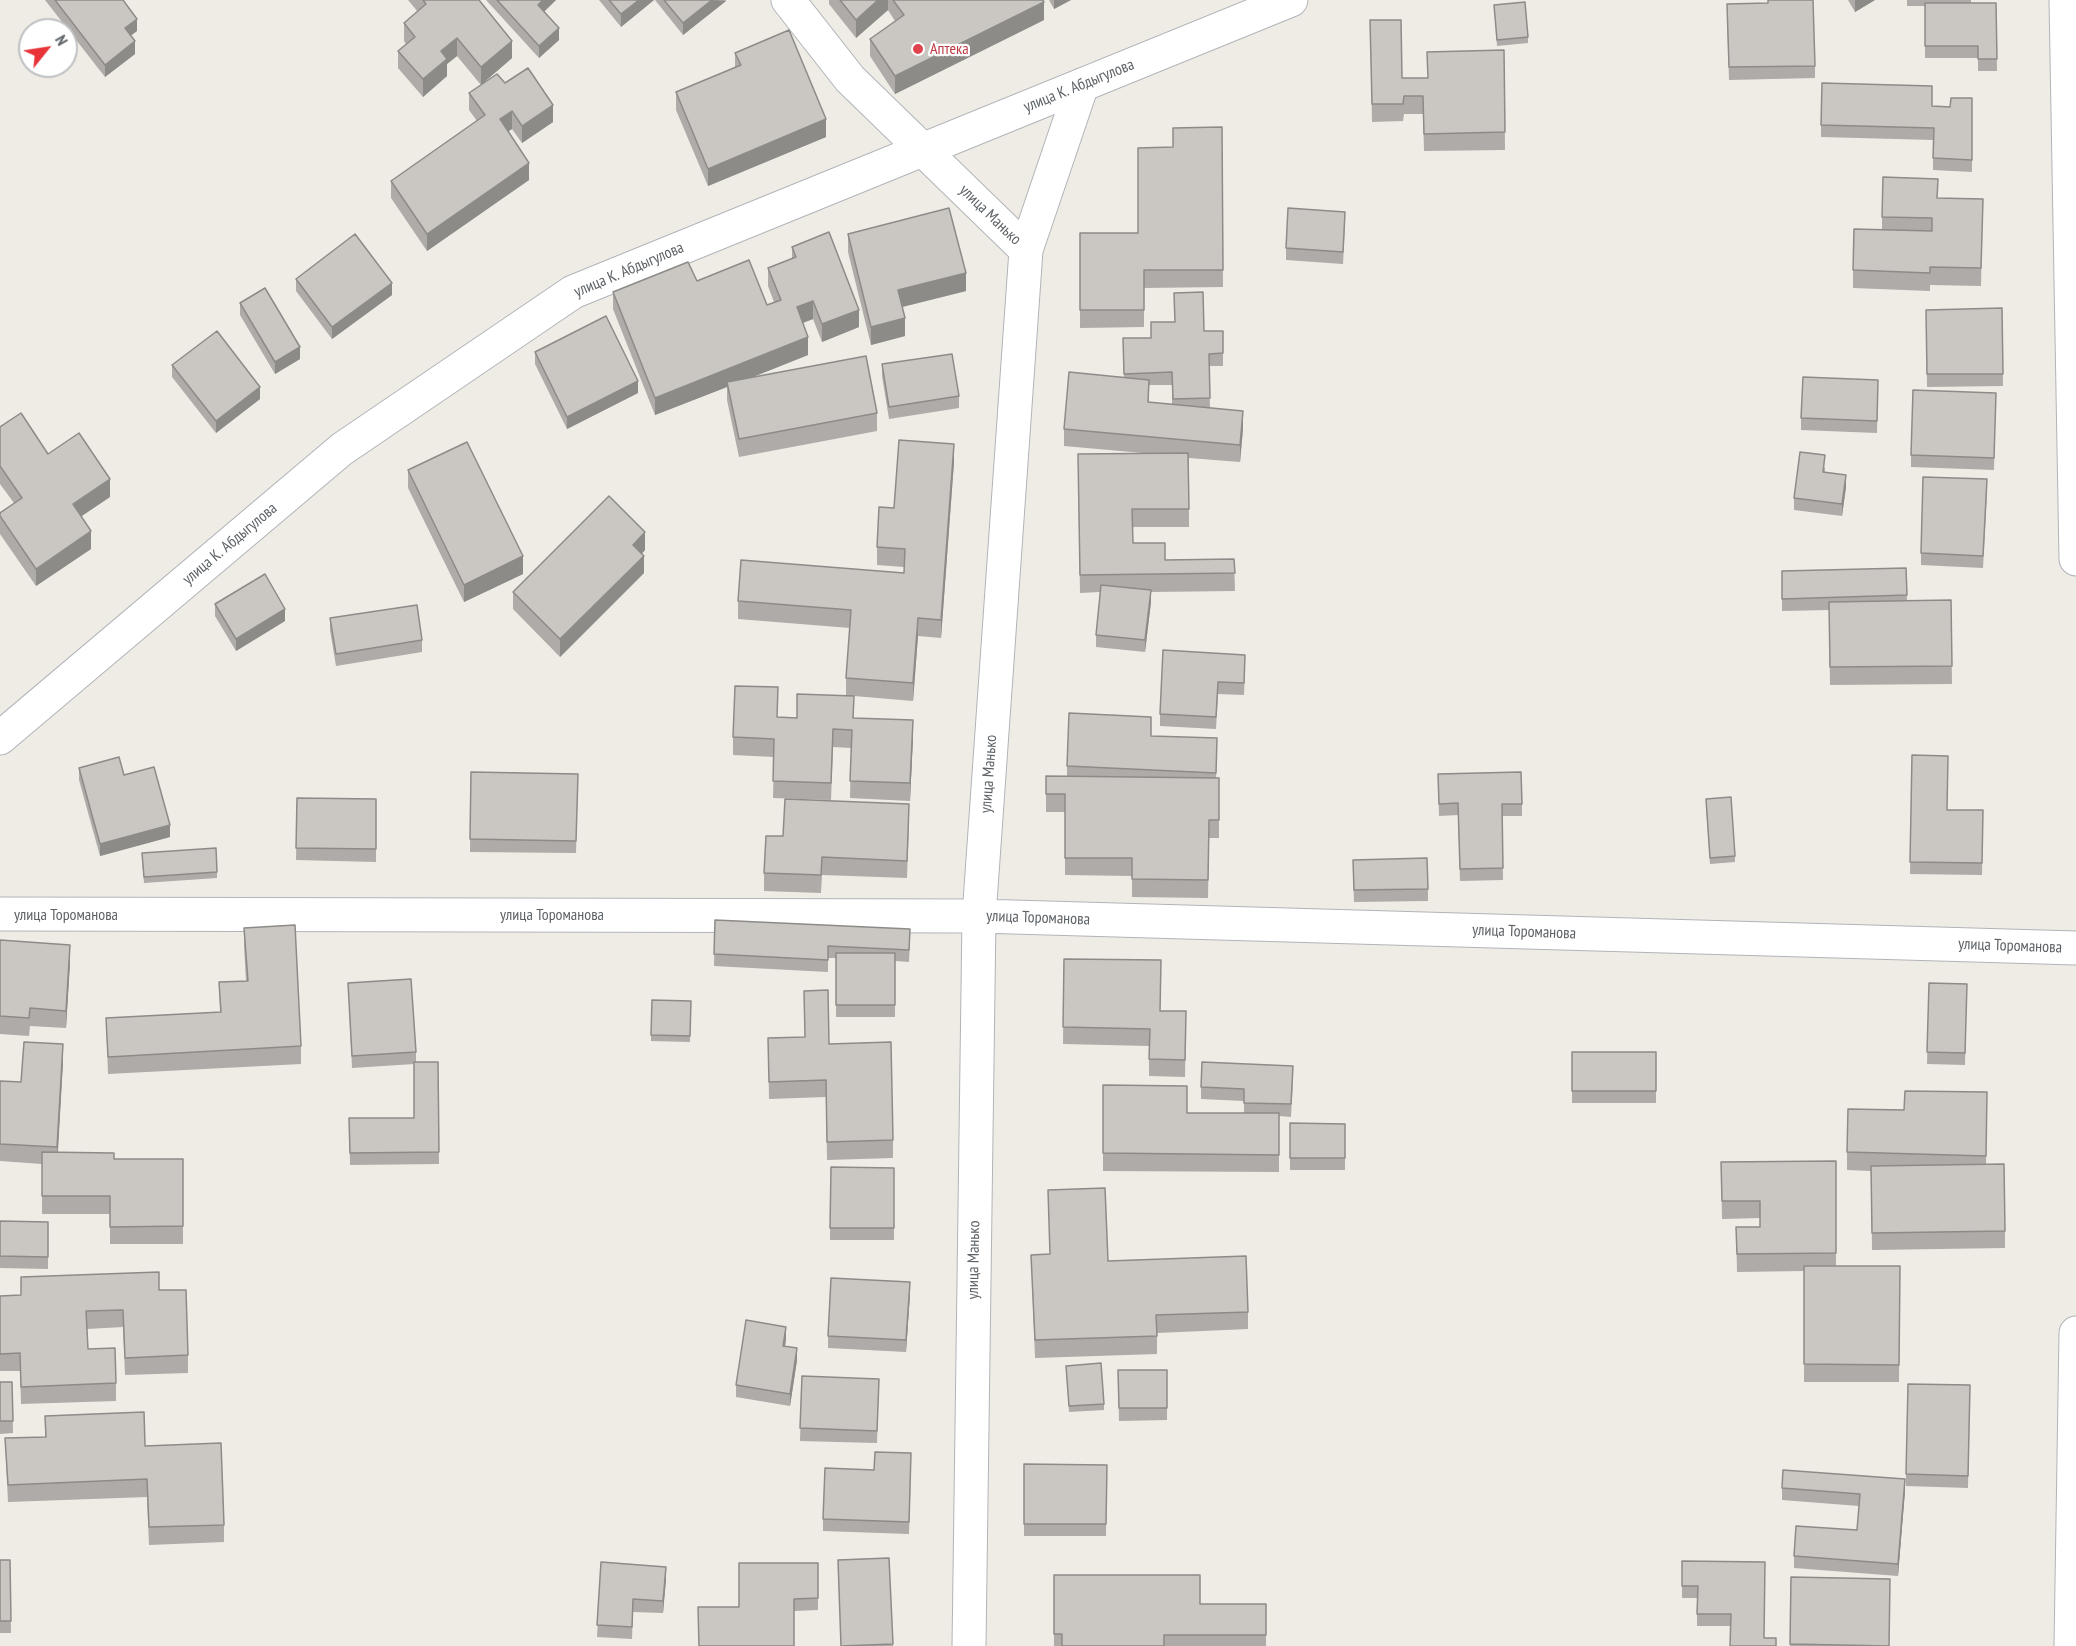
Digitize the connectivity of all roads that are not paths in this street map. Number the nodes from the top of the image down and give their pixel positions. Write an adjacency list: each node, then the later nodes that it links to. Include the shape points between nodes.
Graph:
1 (1292, 0): 4 (street, улица К. Абдыгулова)
2 (2066, 0): 7 (street)
3 (794, 2): 5 (street, улица Манько, via 850,79)
4 (1082, 85): 5 (street, улица К. Абдыгулова); 6 (street)
5 (922, 150): 6 (street, улица Манько); 8 (street, улица К. Абдыгулова, via 573,292 342,449)
6 (1026, 250): 10 (street, улица Манько)
7 (2076, 559)
8 (0, 738)
9 (0, 915): 10 (street, улица Тороманова)
10 (979, 916): 11 (street, улица Тороманова); 13 (street, улица Манько)
11 (2076, 948)
12 (2076, 1333): 14 (street)
13 (969, 1646)
14 (2071, 1646)

